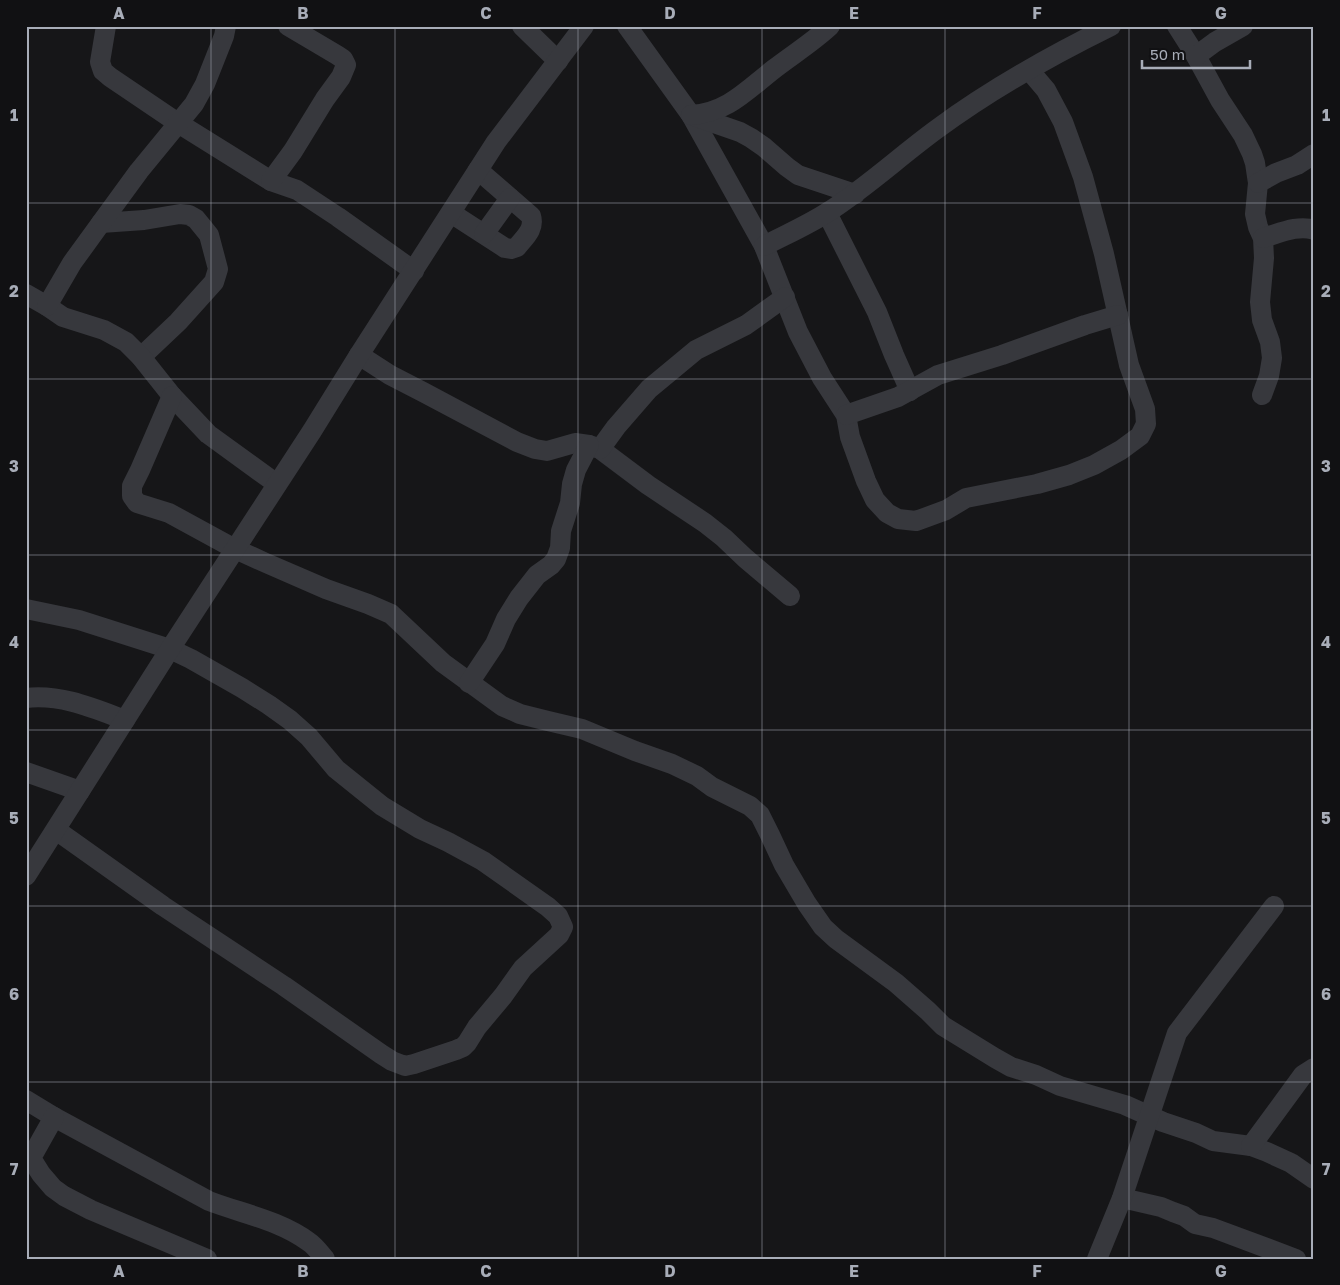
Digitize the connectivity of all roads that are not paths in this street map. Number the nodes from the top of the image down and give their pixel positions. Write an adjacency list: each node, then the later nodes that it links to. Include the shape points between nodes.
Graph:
1 (226, 26): 15 (street, via 205,84)
2 (522, 26): 12 (street)
3 (584, 26): 12 (street)
4 (627, 26): 14 (street)
5 (830, 26): 14 (street, via 746,93 724,106)
6 (1111, 26): 13 (street)
7 (1177, 26): 11 (street)
8 (1243, 26): 11 (street)
9 (99, 28): 15 (street, via 103,70)
10 (298, 29): 18 (street, via 343,59 346,65)
11 (1196, 56): 19 (street, via 1243,135 1255,163)
12 (558, 61): 17 (street)
13 (1029, 70): 20 (street, via 937,128); 33 (street, via 1046,90 1063,122 1085,186)
14 (691, 115): 20 (street, via 751,138 798,175); 28 (street)
15 (178, 123): 18 (street); 24 (street)
16 (1314, 154): 19 (street)
17 (478, 170): 21 (street); 22 (street)
18 (272, 181): 29 (street, via 297,190)
19 (1258, 183): 27 (street, via 1255,214)
20 (855, 194): 23 (street)
21 (510, 198): 26 (street); 26 (street, via 531,216 532,228 517,248 511,249)
22 (451, 213): 26 (street); 29 (street)
23 (827, 214): 28 (street); 36 (street, via 877,312)
24 (101, 223): 32 (street); 35 (street, via 189,215 209,236 218,269 214,282)
25 (1314, 230): 27 (street, via 1295,228)
26 (484, 234)
27 (1262, 238): 37 (street, via 1264,258 1260,302 1272,358)
28 (764, 246): 31 (street)
29 (414, 271): 34 (street)
30 (26, 294): 32 (street)
31 (785, 297): 39 (street, via 798,332); 40 (street, via 746,325 696,350 649,389 616,428)
32 (47, 306): 35 (street, via 63,317 104,330 126,342)
33 (1118, 315): 36 (street, via 938,375); 39 (street, via 1129,365 1145,409 1146,424 1140,436 1121,450 1069,476 966,498 946,510 916,521 898,519 875,500 850,437)
34 (359, 355): 40 (street, via 390,375 517,442 547,451 575,443); 41 (street)
35 (141, 357): 38 (street)
36 (910, 391): 39 (street)
37 (1262, 395)
38 (172, 396): 41 (street, via 208,434); 42 (street, via 132,486 132,496 137,503 169,513)
39 (846, 415)
40 (594, 447): 43 (street, via 705,523); 46 (street, via 576,470 556,559 537,575 519,598 495,644)
41 (277, 484): 42 (street)
42 (235, 548): 45 (street); 46 (street, via 391,614)
43 (790, 596)
44 (26, 609): 45 (street, via 79,620)
45 (170, 649): 48 (street); 51 (street, via 269,704 309,737 336,769 382,806 483,860 548,907 558,916 563,927 559,935 523,968 463,1046 405,1066 381,1054)
46 (469, 683): 56 (street, via 502,706 520,714 582,728 672,764 750,806 760,815 784,865 823,927 896,983 943,1026 1012,1067)
47 (26, 698): 48 (street, via 80,703)
48 (125, 720): 50 (street)
49 (26, 772): 50 (street)
50 (80, 792): 51 (street)
51 (56, 830): 52 (street)
52 (27, 873)
53 (1274, 906): 56 (street, via 1176,1033)
54 (1314, 1068): 58 (street, via 1303,1075)
55 (26, 1100): 57 (street)
56 (1150, 1116): 58 (street, via 1213,1141); 61 (street)
57 (54, 1117): 59 (street); 64 (street, via 209,1201 289,1230 310,1242)
58 (1251, 1146): 60 (street, via 1291,1163)
59 (29, 1163): 62 (street, via 64,1196)
60 (1314, 1179)
61 (1122, 1198): 65 (street); 66 (street, via 1162,1207 1195,1224)
62 (176, 1253): 63 (street)
63 (207, 1259)
64 (325, 1259)
65 (1098, 1259)
66 (1296, 1259)

